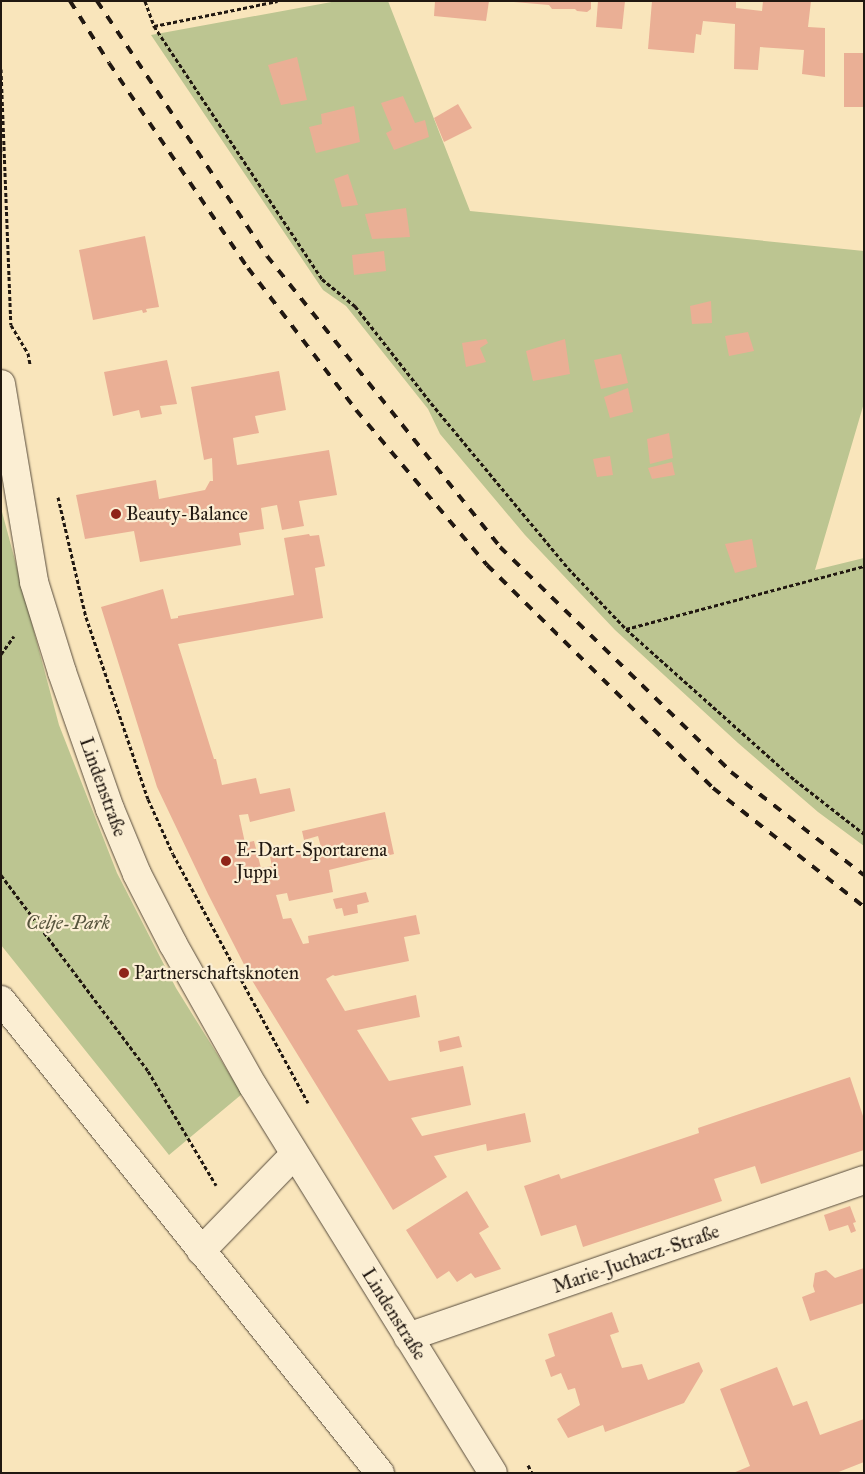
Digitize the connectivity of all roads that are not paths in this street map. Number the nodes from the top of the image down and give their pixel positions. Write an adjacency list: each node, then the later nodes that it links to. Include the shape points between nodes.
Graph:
1 (1, 384): 3 (street, Lindenstraße, via 34,582 122,841 181,958)
2 (1, 1000): 5 (street)
3 (294, 1155): 5 (street); 6 (street, Lindenstraße)
4 (864, 1180): 6 (street, Marie-Juchacz-Straße)
5 (200, 1251): 7 (street)
6 (408, 1337): 8 (street, Lindenstraße)
7 (380, 1473)
8 (493, 1473)

